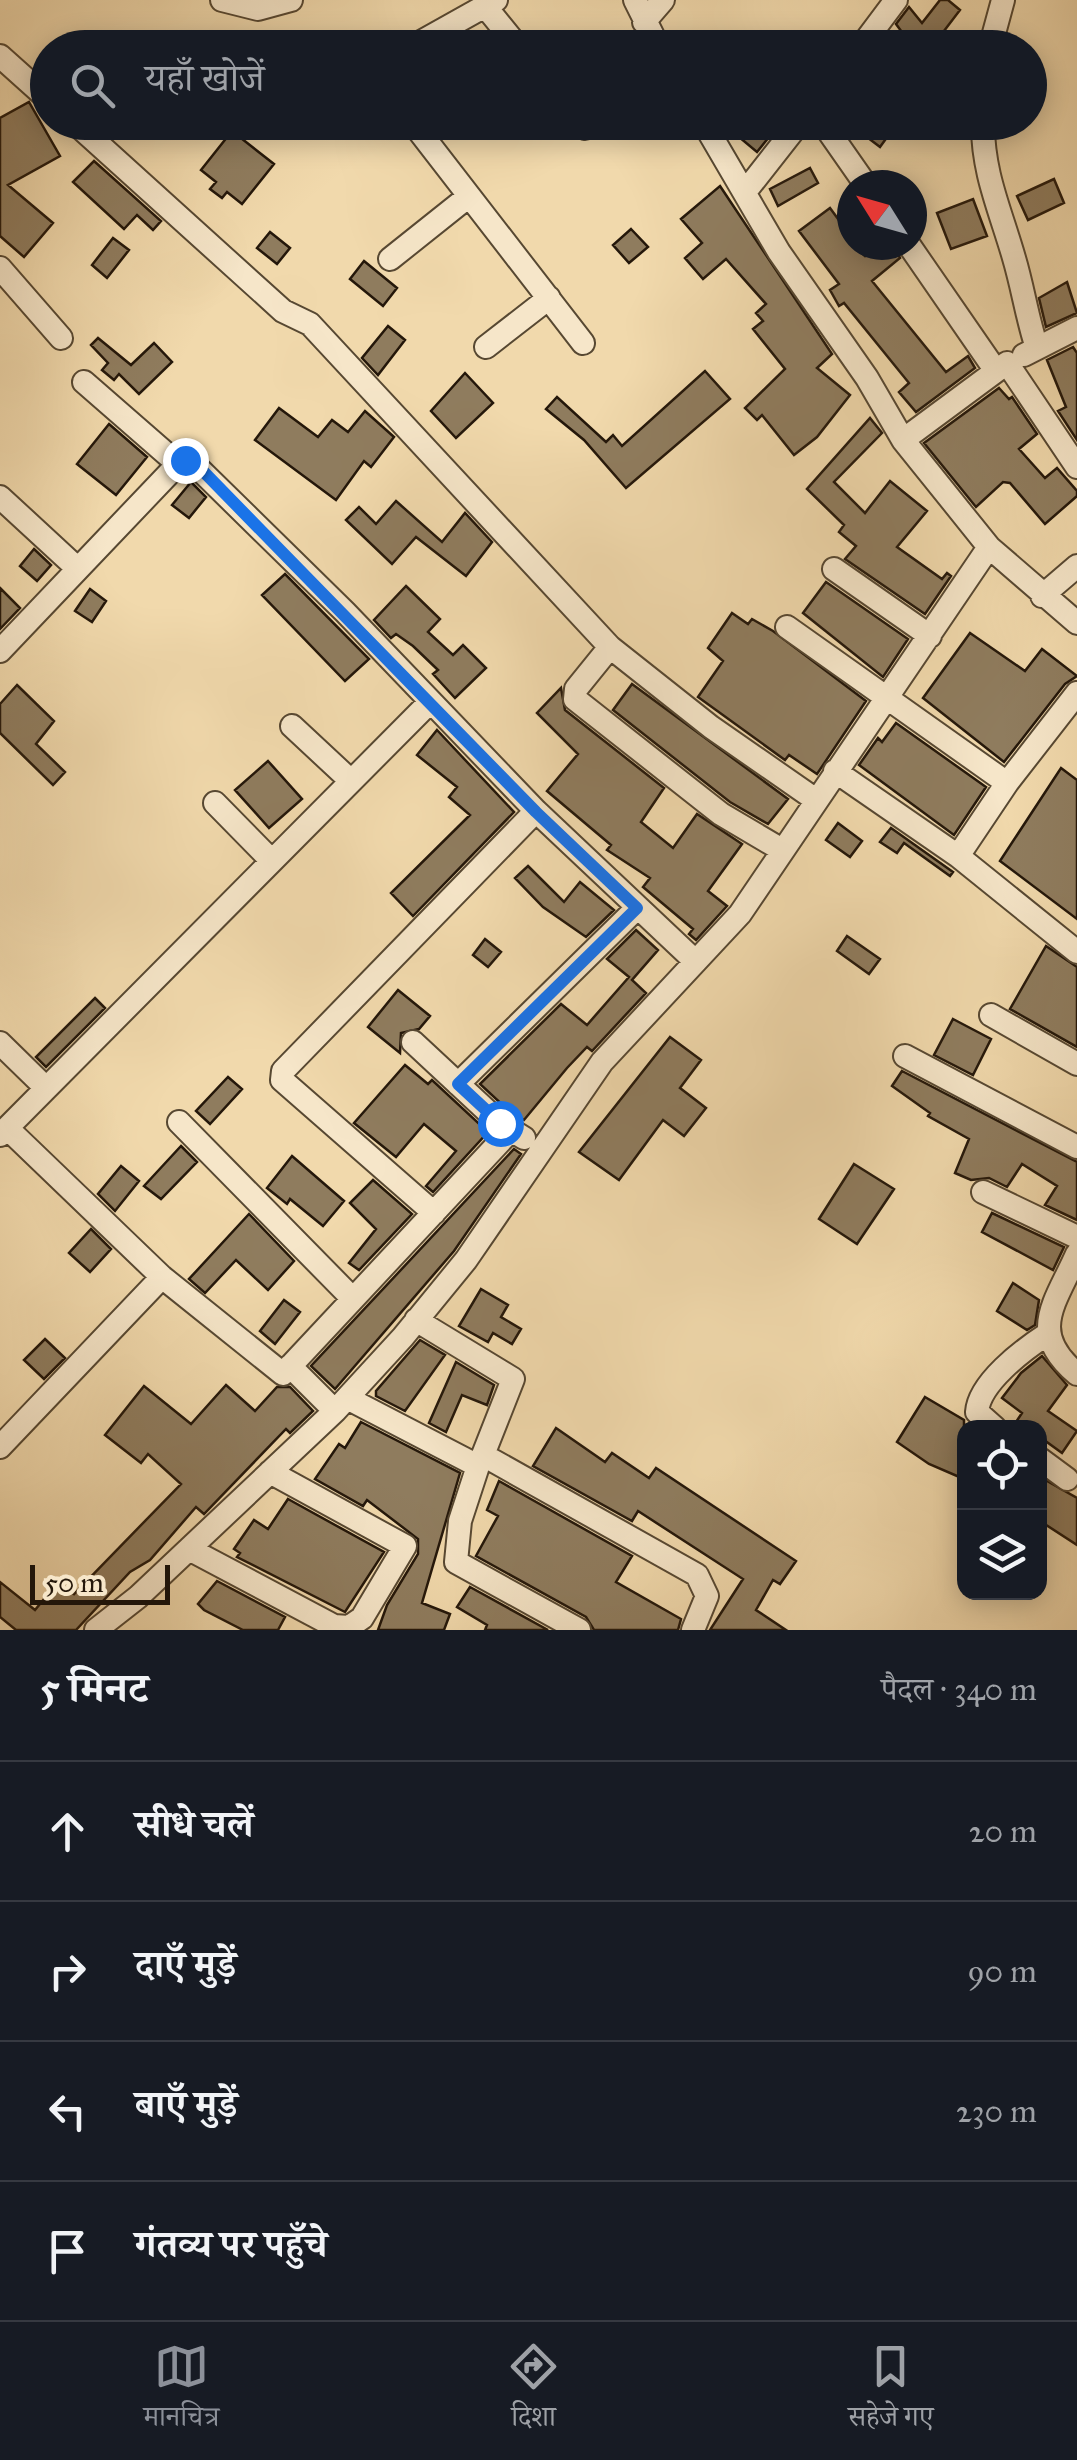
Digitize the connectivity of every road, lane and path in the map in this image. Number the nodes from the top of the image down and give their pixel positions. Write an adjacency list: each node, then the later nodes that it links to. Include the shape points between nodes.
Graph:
1 (222, 0): 2 (street, via 258,9)
2 (291, 0)
3 (663, 0): 7 (street)
4 (896, 0): 10 (street)
5 (1003, 0): 11 (street)
6 (491, 3): 8 (street); 9 (street)
7 (639, 11)
8 (442, 30)
9 (508, 30)
10 (874, 30)
11 (995, 30)
12 (0, 56): 13 (street)
13 (30, 83)
14 (94, 140): 46 (street, via 283,311 310,324)
15 (426, 140): 22 (street)
16 (714, 140): 21 (street)
17 (786, 140): 21 (street)
18 (835, 140): 20 (street)
19 (984, 140): 31 (street, via 988,185)
20 (856, 170)
21 (744, 192): 34 (street)
22 (469, 196): 23 (street); 26 (street)
23 (390, 259)
24 (920, 260): 32 (street)
25 (0, 268): 28 (street)
26 (549, 298): 29 (street); 30 (street)
27 (1077, 328): 31 (street)
28 (61, 338)
29 (583, 343)
30 (486, 347)
31 (1037, 348): 32 (street)
32 (1002, 367): 34 (street); 36 (street)
33 (84, 382): 35 (street)
34 (903, 440): 38 (street)
35 (178, 464): 40 (street); 50 (street, via 191,461 200,468)
36 (1077, 465)
37 (0, 497): 40 (street)
38 (989, 547): 42 (street); 45 (street)
39 (1077, 566): 42 (street)
40 (78, 569): 47 (street)
41 (834, 569): 45 (street)
42 (1042, 596): 43 (street)
43 (1077, 623)
44 (787, 628): 49 (street)
45 (930, 636): 49 (street)
46 (610, 647): 55 (street); 58 (street, via 576,688 575,699 722,814)
47 (0, 651)
48 (1077, 692): 54 (street)
49 (886, 697): 52 (street); 54 (street)
50 (430, 702): 53 (street); 57 (street)
51 (292, 726): 53 (street)
52 (836, 771): 55 (street); 59 (street)
53 (352, 781): 60 (street)
54 (1007, 783): 59 (street)
55 (816, 800): 58 (street)
56 (214, 803): 60 (street)
57 (536, 812): 61 (street); 77 (street, via 282,1071 282,1080)
58 (782, 850): 63 (street, via 740,914)
59 (958, 856): 62 (street)
60 (272, 861): 70 (street)
61 (637, 908): 63 (street); 69 (street)
62 (1077, 952)
63 (695, 961): 74 (street, via 602,1062)
64 (991, 1015): 68 (street)
65 (413, 1042): 69 (street)
66 (0, 1043): 70 (street)
67 (905, 1056): 75 (street)
68 (1077, 1064)
69 (458, 1084): 72 (street)
70 (46, 1088): 73 (street)
71 (179, 1122): 81 (street)
72 (511, 1130): 74 (street); 77 (street)
73 (3, 1131): 80 (street)
74 (540, 1147): 82 (street, via 466,1260)
75 (1077, 1148)
76 (983, 1192): 78 (street)
77 (434, 1213): 81 (street)
78 (1077, 1237)
79 (1077, 1254): 83 (street)
80 (162, 1276): 84 (street, via 284,1374); 88 (street)
81 (353, 1299): 84 (street)
82 (416, 1320): 86 (street); 89 (street, via 513,1379)
83 (1046, 1335): 85 (street); 87 (street, via 981,1397 977,1412)
84 (290, 1366): 86 (street)
85 (1077, 1374)
86 (341, 1404): 89 (street); 91 (street)
87 (986, 1420)
88 (0, 1447)
89 (480, 1461): 95 (street, via 460,1521 456,1562); 96 (street, via 696,1575 707,1596)
90 (1047, 1464): 92 (street)
91 (270, 1472): 93 (street); 93 (street, via 405,1546 362,1618 350,1627 334,1626)
92 (1068, 1479)
93 (189, 1549): 94 (street)
94 (96, 1630)
95 (579, 1630)
96 (692, 1630)

